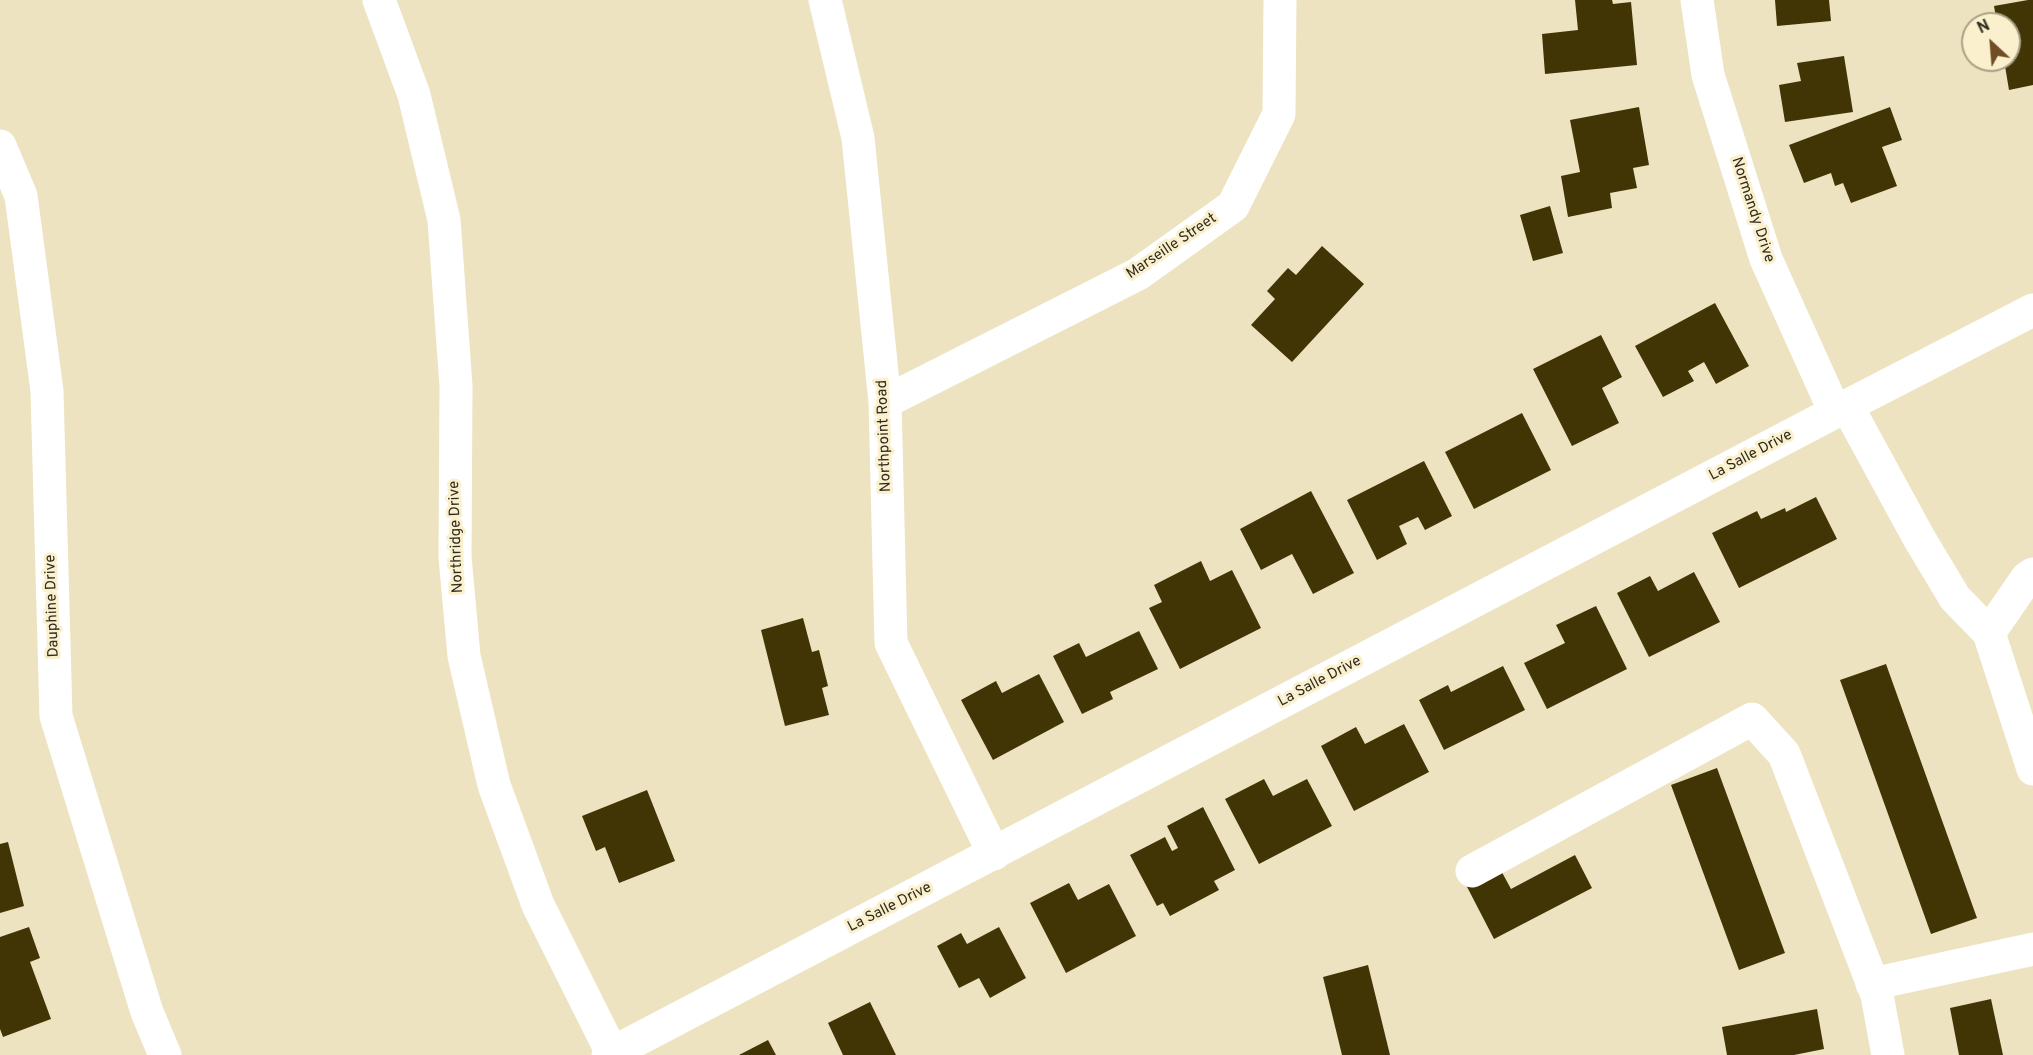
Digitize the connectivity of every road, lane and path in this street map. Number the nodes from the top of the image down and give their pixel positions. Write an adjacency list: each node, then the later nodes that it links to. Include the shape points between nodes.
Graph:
1 (380, 0): 16 (street, Northridge Drive, via 414,95 444,220 456,386 455,557 464,656 494,785 538,905)
2 (825, 0): 7 (street, Northpoint Road, via 858,138)
3 (1280, 0): 7 (street, Marseille Street, via 1279,114 1233,206 1138,274)
4 (1697, 0): 8 (street, Normandy Drive, via 1708,75 1766,259)
5 (0, 146): 17 (street, Dauphine Drive, via 21,196 47,391 56,716 147,1012)
6 (2033, 310): 8 (street, La Salle Drive)
7 (885, 402): 12 (street, Northpoint Road, via 891,644)
8 (1841, 409): 10 (street, Normandy Drive, via 1955,598); 12 (street, La Salle Drive)
9 (2033, 574): 10 (street)
10 (1989, 633): 11 (street)
11 (2033, 769)
12 (994, 854): 16 (street, La Salle Drive)
13 (1472, 871): 15 (street, via 1752,720 1784,754)
14 (2033, 949): 15 (street)
15 (1872, 984): 18 (street)
16 (611, 1054)
17 (165, 1055)
18 (1888, 1055)

